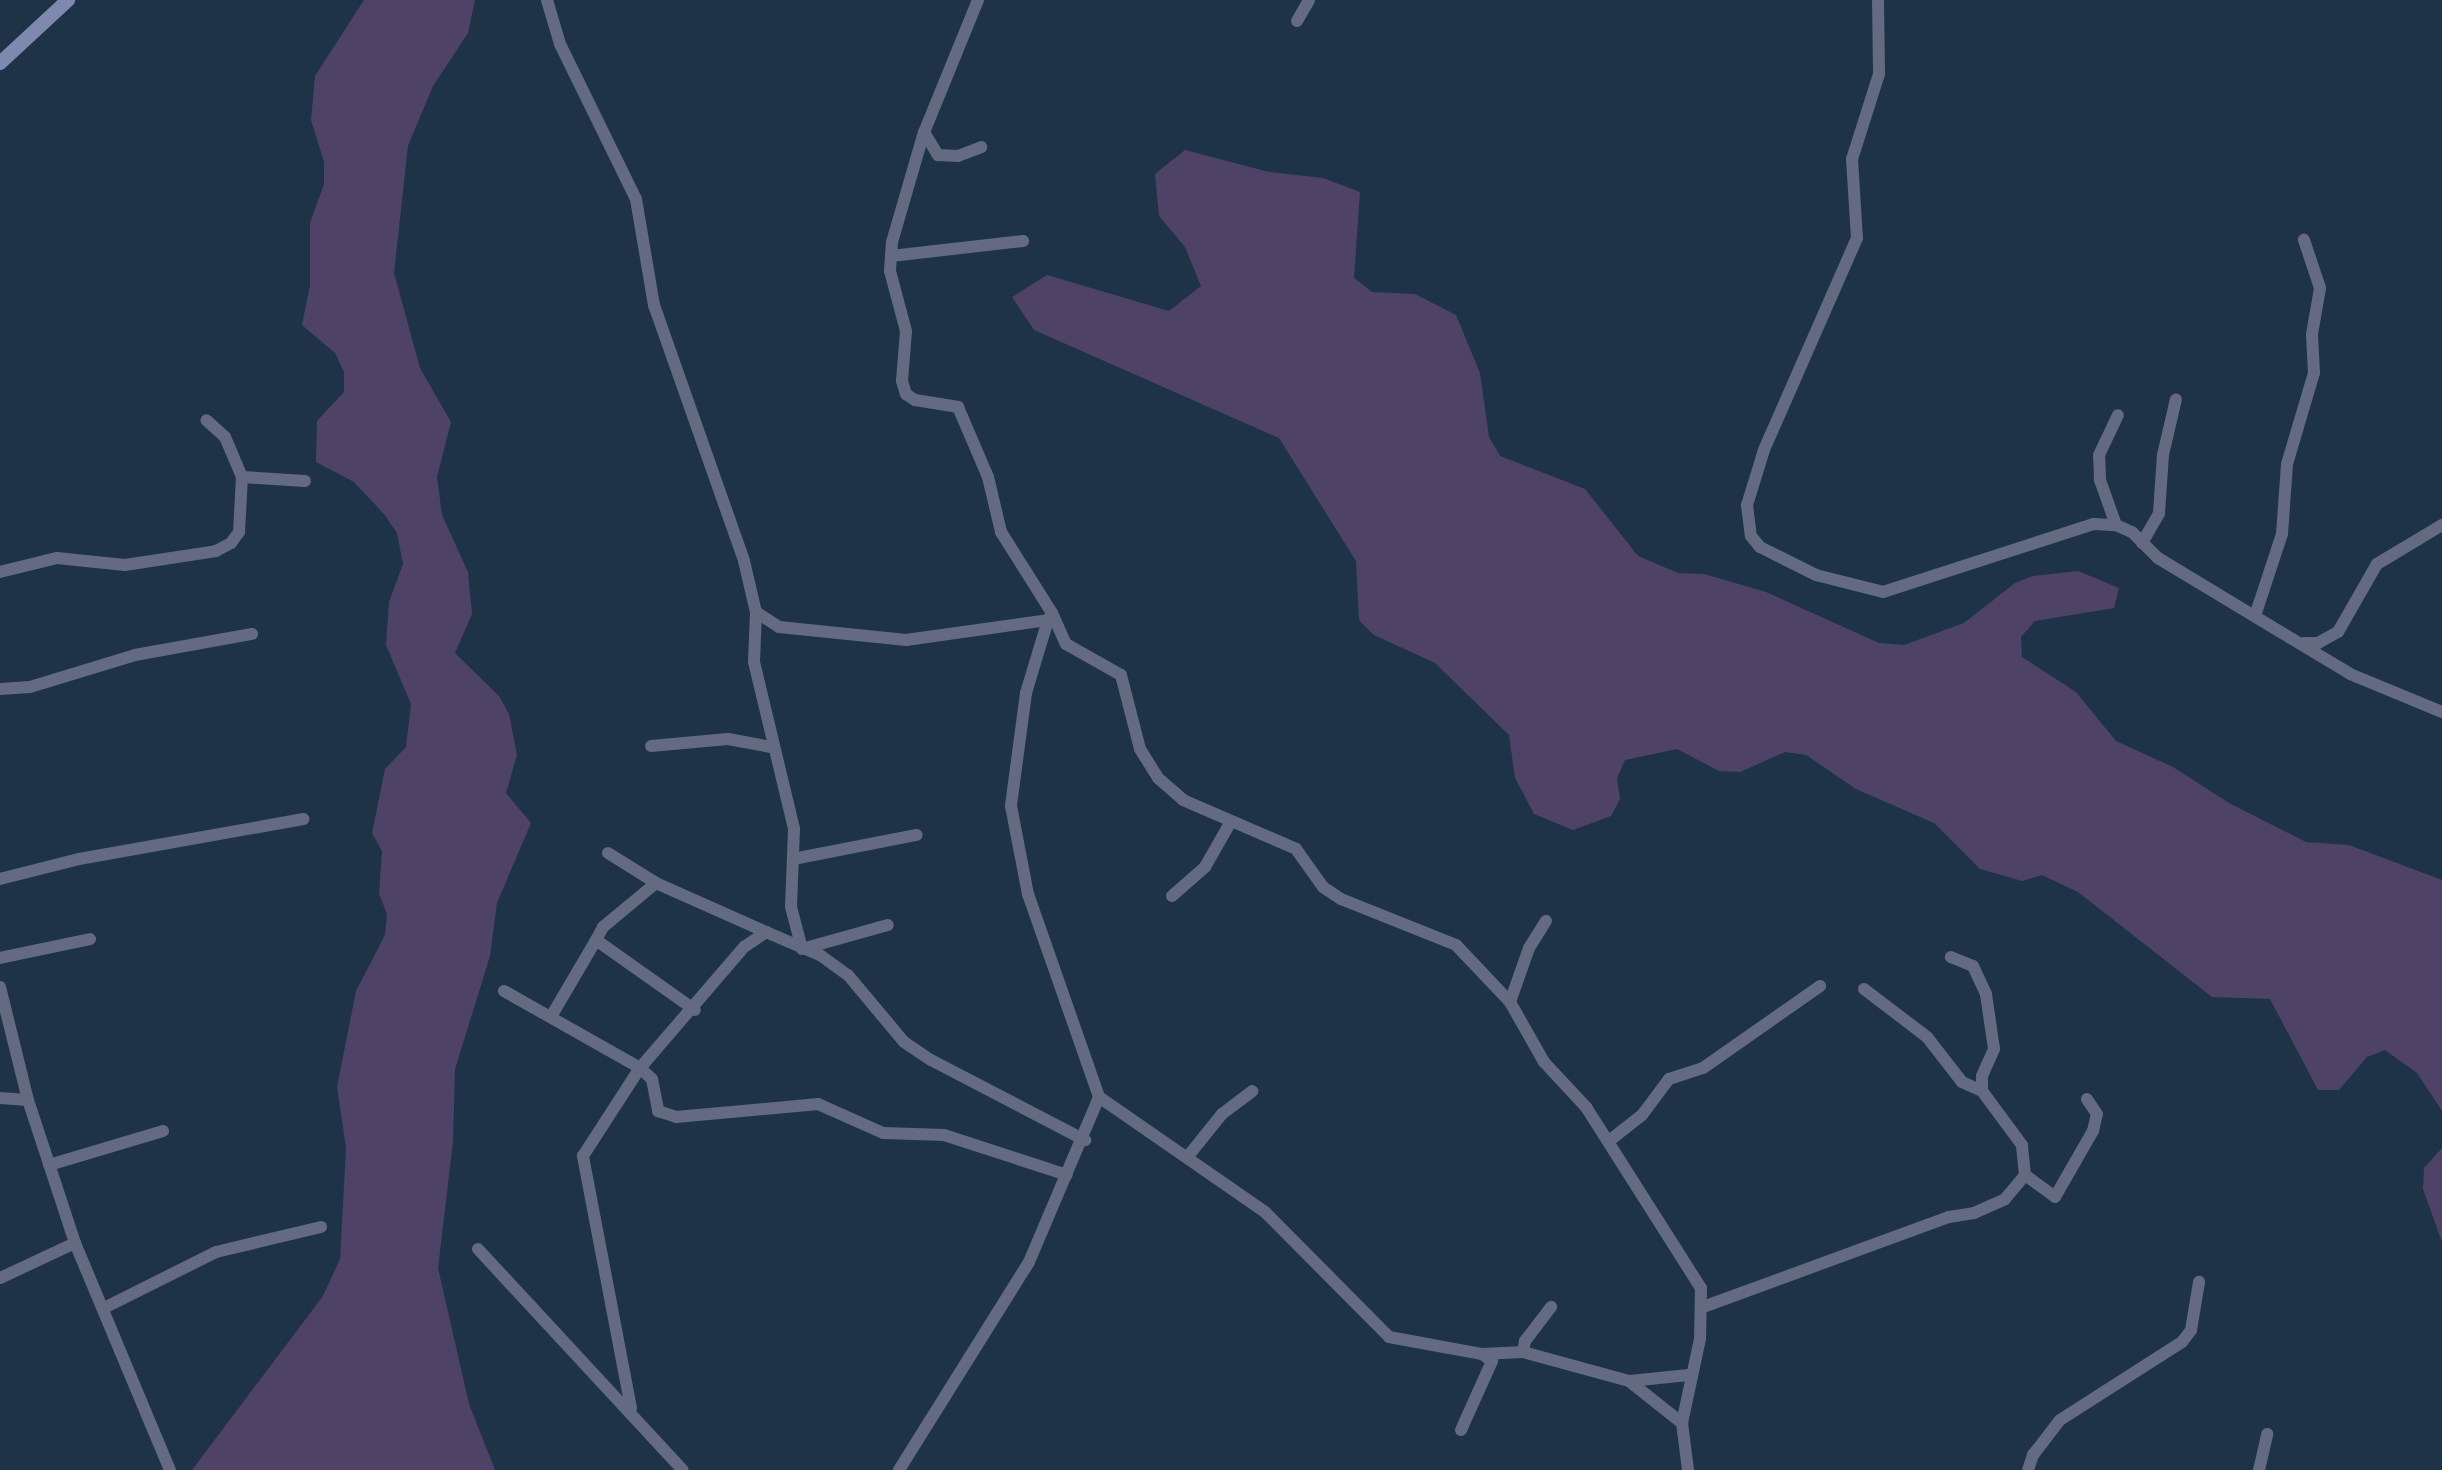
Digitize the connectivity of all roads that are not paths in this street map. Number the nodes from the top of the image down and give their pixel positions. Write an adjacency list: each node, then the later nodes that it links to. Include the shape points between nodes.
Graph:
1 (68, 0): 7 (street)
2 (547, 0): 22 (street, via 560,44 636,199 654,305 744,561)
3 (978, 0): 8 (street)
4 (1309, 0): 6 (street)
5 (1878, 0): 18 (street, via 1879,74 1852,159 1857,238 1764,450 1746,505 1751,536 1760,547 1816,575 1883,592 2094,524)
6 (1297, 21)
7 (0, 63)
8 (924, 132): 9 (street, via 938,155 958,156); 12 (street)
9 (981, 147)
10 (2304, 240): 24 (street, via 2320,288 2312,334 2314,373 2287,464 2282,534)
11 (1023, 241): 12 (street)
12 (891, 256): 23 (street, via 906,331 906,394 958,407 988,477 1000,532)
13 (2176, 399): 20 (street, via 2163,456 2159,513)
14 (2118, 415): 18 (street, via 2099,455 2101,480)
15 (206, 420): 16 (street, via 225,437)
16 (242, 477): 17 (street); 21 (street, via 239,532 216,551 125,565 57,558)
17 (305, 481)
18 (2116, 525): 20 (street)
19 (2442, 525): 26 (street, via 2377,564 2338,632 2318,643)
20 (2142, 543): 24 (street)
21 (0, 572)
22 (756, 612): 23 (street, via 779,627 906,640); 30 (street, via 754,662)
23 (1050, 616): 32 (street, via 1066,644 1121,675 1140,749 1158,778 1183,800); 57 (street, via 1026,693 1012,806 1028,894)
24 (2255, 616): 26 (street)
25 (252, 634): 27 (street, via 135,655 30,687)
26 (2304, 643): 28 (street, via 2350,674)
27 (0, 689)
28 (2442, 712)
29 (651, 746): 30 (street, via 728,739)
30 (771, 747): 35 (street, via 794,829)
31 (303, 819): 36 (street, via 79,859)
32 (1229, 825): 38 (street, via 1205,867); 51 (street, via 1296,849 1323,887 1341,898 1456,945)
33 (917, 835): 35 (street)
34 (608, 853): 37 (street)
35 (793, 859): 44 (street, via 791,907)
36 (0, 879)
37 (656, 883): 41 (street); 43 (street, via 603,927)
38 (1172, 895)
39 (1546, 921): 51 (street, via 1529,948)
40 (888, 925): 44 (street)
41 (766, 932): 44 (street); 52 (street, via 744,947)
42 (90, 939): 46 (street)
43 (596, 940): 52 (street); 53 (street)
44 (802, 948): 62 (street, via 848,975 904,1042)
45 (1951, 957): 56 (street, via 1973,966 1986,994 1994,1049 1982,1076)
46 (0, 958)
47 (1820, 986): 63 (street, via 1703,1068 1669,1079 1642,1115)
48 (0, 987): 60 (street)
49 (1864, 989): 56 (street, via 1927,1037 1962,1082)
50 (504, 991): 53 (street)
51 (1510, 1003): 63 (street, via 1544,1062)
52 (695, 1010): 54 (street)
53 (552, 1016): 54 (street)
54 (640, 1068): 66 (street, via 652,1079 658,1111 676,1117 818,1104 883,1133 944,1135); 80 (street, via 583,1156)
55 (1252, 1091): 64 (street, via 1222,1114)
56 (1982, 1091): 67 (street, via 2021,1144)
57 (1099, 1097): 62 (street); 64 (street)
58 (0, 1098): 60 (street)
59 (2087, 1099): 67 (street, via 2097,1114 2093,1131 2054,1196)
60 (29, 1100): 65 (street)
61 (163, 1131): 65 (street)
62 (1085, 1140): 66 (street)
63 (1609, 1141): 74 (street, via 1694,1272)
64 (1189, 1155): 77 (street, via 1265,1212 1389,1337)
65 (49, 1165): 69 (street)
66 (1067, 1175): 86 (street, via 1029,1262)
67 (2025, 1175): 74 (street, via 2000,1203 1949,1217)
68 (321, 1227): 75 (street, via 216,1252)
69 (75, 1243): 71 (street); 75 (street)
70 (478, 1249): 80 (street)
71 (0, 1278)
72 (2199, 1282): 88 (street, via 2191,1330 2182,1342 2060,1420 2033,1455)
73 (1551, 1307): 76 (street)
74 (1703, 1307): 78 (street)
75 (104, 1308): 84 (street)
76 (1523, 1352): 77 (street); 79 (street)
77 (1482, 1354): 82 (street, via 1492,1362)
78 (1689, 1375): 79 (street); 81 (street)
79 (1629, 1381): 81 (street)
80 (631, 1408): 85 (street)
81 (1682, 1423): 87 (street)
82 (1461, 1430)
83 (2267, 1434): 89 (street)
84 (170, 1470)
85 (683, 1470)
86 (899, 1470)
87 (1688, 1470)
88 (2028, 1470)
89 (2259, 1470)

